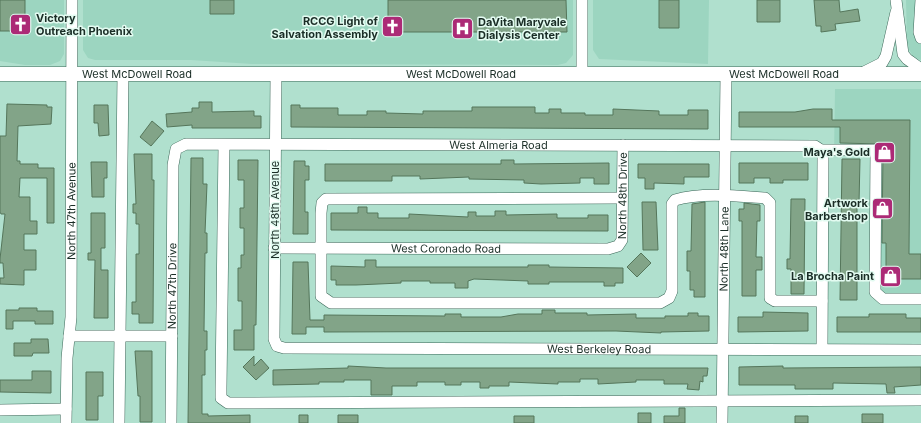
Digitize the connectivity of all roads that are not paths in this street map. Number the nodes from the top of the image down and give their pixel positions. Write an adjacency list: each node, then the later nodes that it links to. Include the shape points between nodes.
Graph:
1 (72, 0): 9 (street, North 47th Avenue)
2 (582, 0): 12 (street)
3 (896, 0): 5 (street)
4 (920, 0): 6 (street)
5 (896, 12): 7 (street, via 903,54); 15 (street, via 884,60)
6 (921, 38)
7 (921, 70)
8 (0, 74): 9 (main road, West McDowell Road)
9 (73, 74): 10 (main road, West McDowell Road); 29 (street, North 47th Avenue)
10 (122, 74): 11 (main road, West McDowell Road); 30 (street)
11 (276, 74): 12 (main road, West McDowell Road); 17 (street, North 48th Avenue)
12 (582, 74): 13 (main road, West McDowell Road)
13 (726, 74): 15 (main road, West McDowell Road); 19 (street, North 48th Lane)
14 (921, 74): 15 (main road, West McDowell Road)
15 (858, 75)
16 (224, 145): 17 (street, West Almeria Road); 20 (street, West Almeria Road, via 186,144); 36 (street, via 221,398 228,403)
17 (275, 145): 18 (street, West Almeria Road); 25 (street, North 48th Avenue)
18 (623, 145): 19 (street, West Almeria Road); 23 (street, North 48th Drive)
19 (725, 145): 21 (street, West Almeria Road, via 815,146); 22 (street, North 48th Lane)
20 (176, 149): 31 (street, North 47th Drive, via 172,165)
21 (821, 150): 27 (street, West Almeria Road, via 876,150 875,292 883,299); 28 (street)
22 (724, 196): 26 (street, via 682,198 672,204 672,291 668,298 660,303 331,303 321,296); 28 (street, via 765,198 770,203 770,298 775,301); 34 (street, North 48th Lane)
23 (622, 198): 24 (street, North 48th Drive, via 622,240); 26 (street, via 326,199 322,203)
24 (618, 246): 26 (street, West Coronado Road, via 608,249)
25 (274, 248): 26 (street, West Coronado Road); 32 (street, North 48th Avenue, via 274,339)
26 (321, 248)
27 (921, 299)
28 (822, 301): 33 (street)
29 (69, 336): 30 (street); 38 (street, North 47th Avenue)
30 (120, 336): 31 (street); 41 (street)
31 (172, 336): 42 (street, North 47th Drive)
32 (277, 346): 34 (street, West Berkeley Road)
33 (822, 349): 34 (street, West Berkeley Road); 35 (street, West Berkeley Road)
34 (723, 350): 36 (street, North 48th Lane)
35 (921, 350)
36 (722, 400): 37 (street); 43 (street, North 48th Lane)
37 (921, 400)
38 (66, 409): 39 (street); 40 (street, North 47th Avenue)
39 (0, 410)
40 (66, 423)
41 (119, 423)
42 (171, 423)
43 (722, 423)

